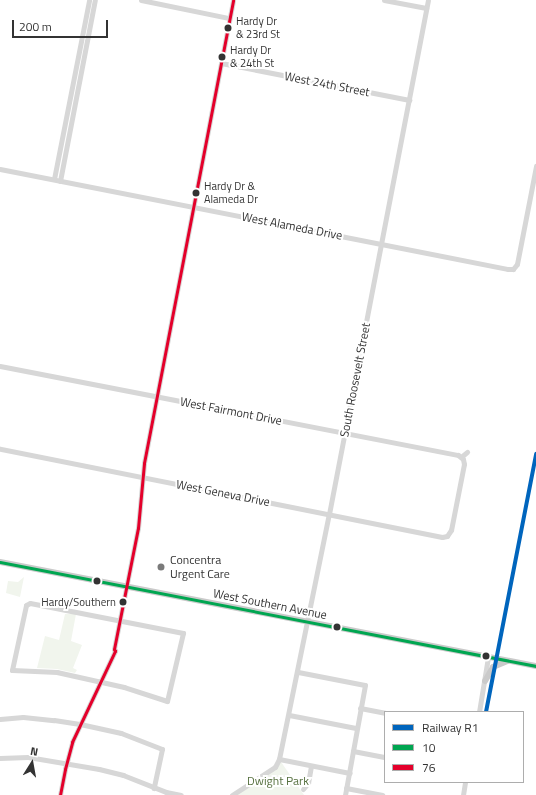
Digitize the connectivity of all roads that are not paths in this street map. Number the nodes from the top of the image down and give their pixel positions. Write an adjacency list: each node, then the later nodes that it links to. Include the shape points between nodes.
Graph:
1 (89, 0): 13 (street)
2 (95, 0): 13 (street)
3 (141, 0): 8 (street)
4 (233, 0): 8 (street)
5 (384, 0): 7 (street)
6 (428, 0): 7 (street, South Roosevelt Street)
7 (426, 8): 10 (street, South Roosevelt Street)
8 (229, 18): 9 (street)
9 (221, 63): 10 (street, West 24th Street); 14 (street)
10 (409, 100): 15 (street, South Roosevelt Street)
11 (536, 166): 15 (street, West Alameda Drive, via 514,269)
12 (0, 169): 13 (street, West Alameda Drive)
13 (57, 180): 14 (street, West Alameda Drive)
14 (193, 207): 15 (street, West Alameda Drive); 17 (street)
15 (381, 244): 18 (street, South Roosevelt Street)
16 (0, 366): 17 (street, West Fairmont Drive)
17 (157, 396): 18 (street, West Fairmont Drive); 22 (street)
18 (345, 433): 21 (street, West Fairmont Drive); 23 (street, South Roosevelt Street)
19 (0, 449): 22 (street, West Geneva Drive)
20 (467, 452): 21 (street)
21 (462, 458): 23 (street, West Geneva Drive, via 464,464 451,530 447,536)
22 (142, 477): 23 (street, West Geneva Drive); 25 (street, via 138,528)
23 (329, 514): 27 (street, South Roosevelt Street)
24 (0, 562): 25 (main road, West Southern Avenue)
25 (127, 587): 26 (street); 27 (main road, West Southern Avenue)
26 (120, 620): 33 (street, via 111,660); 33 (street, via 183,633 167,701); 33 (street, via 28,603 12,670 58,672)
27 (308, 623): 28 (main road, West Southern Avenue); 31 (street, South Roosevelt Street)
28 (488, 657): 29 (main road, West Southern Avenue); 32 (street)
29 (507, 661): 30 (main road, West Southern Avenue); 32 (main road, via 493,667)
30 (536, 666)
31 (298, 672): 34 (street, via 365,685); 37 (street, South Roosevelt Street)
32 (485, 681): 35 (street)
33 (102, 682): 39 (street)
34 (360, 708): 36 (street); 40 (street)
35 (479, 711)
36 (384, 713)
37 (289, 715): 40 (street); 44 (street, South Roosevelt Street)
38 (0, 718): 39 (street, via 23,717)
39 (80, 724): 45 (street); 49 (street, via 121,733 162,749)
40 (356, 728): 41 (street)
41 (353, 751): 42 (street); 47 (street)
42 (384, 757)
43 (0, 758): 45 (street, via 28,757)
44 (280, 759): 46 (street); 54 (street, via 275,767)
45 (66, 762): 49 (street, via 123,775); 52 (street)
46 (311, 766): 47 (street); 51 (street, via 308,783)
47 (350, 773): 50 (street)
48 (465, 783): 57 (street)
49 (154, 788): 53 (street)
50 (346, 788): 55 (street); 56 (street)
51 (303, 789)
52 (60, 795)
53 (181, 795)
54 (232, 795)
55 (345, 795)
56 (382, 795)
57 (463, 795)

